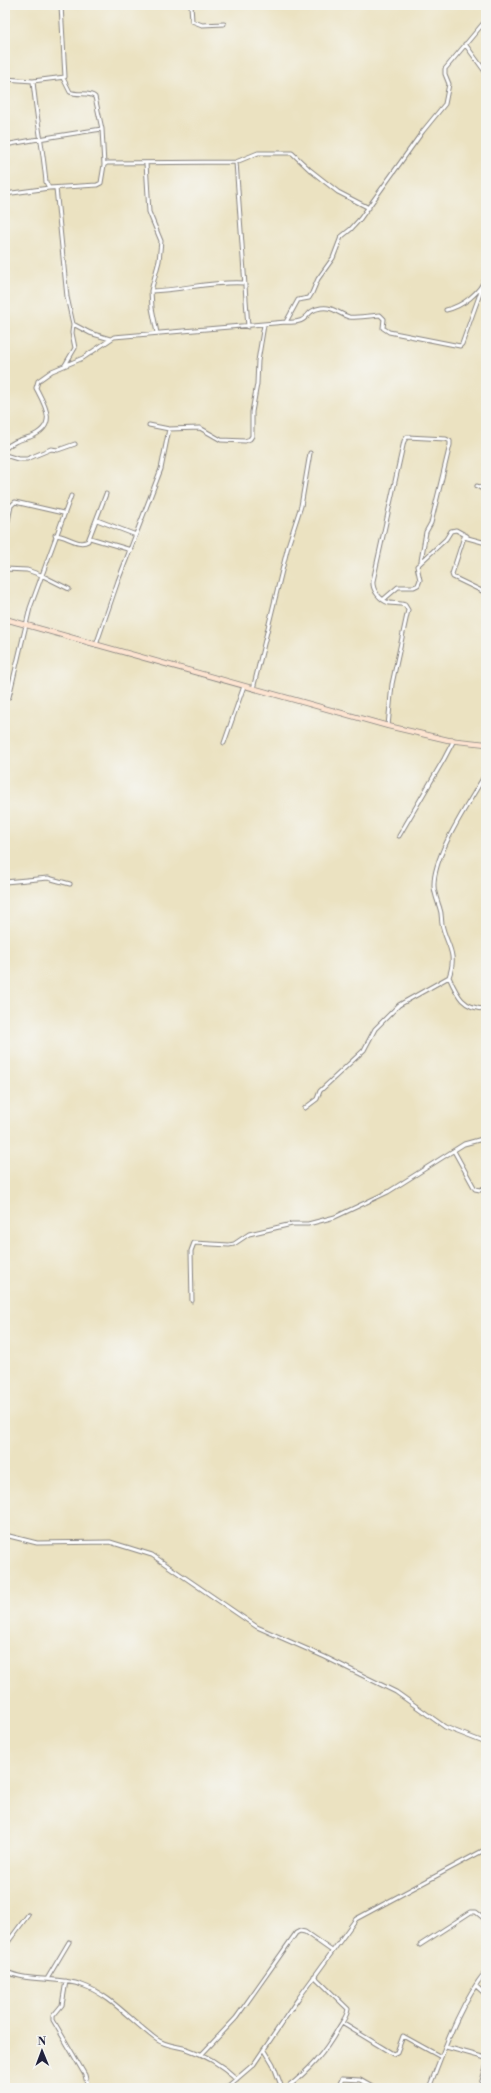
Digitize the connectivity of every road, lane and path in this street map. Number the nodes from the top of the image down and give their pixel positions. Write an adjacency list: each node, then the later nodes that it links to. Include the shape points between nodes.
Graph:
1 (60, 5): 7 (street, via 66,72)
2 (191, 5): 4 (street, via 192,21 196,24)
3 (486, 20): 5 (street)
4 (224, 24)
5 (465, 44): 6 (street); 19 (street, via 444,71 449,84 444,104 422,131)
6 (486, 74)
7 (63, 78): 9 (street); 10 (street, via 70,92 94,96)
8 (5, 79): 9 (street)
9 (33, 81): 11 (street, via 36,116)
10 (102, 129): 11 (street); 15 (street)
11 (42, 139): 12 (street); 16 (street, via 46,182)
12 (5, 145)
13 (236, 162): 14 (street); 19 (street, via 264,152 292,153 338,192); 21 (street)
14 (146, 163): 15 (street, via 107,162); 23 (street, via 149,212 160,241 159,261)
15 (104, 165): 17 (street, via 103,179 97,186)
16 (50, 188): 17 (street); 18 (street)
17 (56, 188): 26 (street, via 67,297)
18 (5, 194)
19 (369, 208): 25 (street, via 352,229 341,237 333,258 318,279 312,294 309,298 298,300)
20 (486, 277): 22 (street)
21 (244, 283): 23 (street, via 205,284); 28 (street)
22 (482, 288): 24 (street, via 454,308); 25 (street, via 460,346 389,332 384,328 384,319 380,315 349,316 329,307 312,311 302,322)
23 (152, 291): 29 (street, via 152,308)
24 (446, 310)
25 (286, 322): 27 (street)
26 (73, 324): 30 (street); 31 (street, via 75,348)
27 (264, 325): 28 (street); 33 (street, via 250,439 245,442 221,440 200,428)
28 (248, 327): 29 (street)
29 (157, 333): 30 (street)
30 (110, 339): 31 (street, via 83,358)
31 (65, 365): 35 (street, via 52,370 36,385 48,411 45,424 34,434 14,441)
32 (149, 425): 33 (street)
33 (169, 429): 47 (street, via 161,469)
34 (74, 444): 37 (street, via 58,450 51,449 27,459)
35 (5, 449)
36 (310, 453): 64 (street, via 301,506 288,546)
37 (5, 455)
38 (477, 486): 39 (street)
39 (486, 491)
40 (106, 494): 45 (street)
41 (71, 496): 42 (street)
42 (64, 513): 43 (street, via 15,502 11,506); 48 (street)
43 (10, 515): 44 (street); 46 (street)
44 (5, 517)
45 (97, 520): 47 (street); 50 (street)
46 (5, 535)
47 (136, 535): 52 (street)
48 (55, 536): 50 (street, via 60,535 79,543 85,543); 55 (street)
49 (467, 536): 51 (street); 53 (street, via 452,530 435,551); 57 (street, via 463,540 452,576)
50 (90, 538): 52 (street)
51 (486, 543)
52 (130, 550): 62 (street)
53 (421, 561): 58 (street, via 417,566 420,580 418,585 398,587); 58 (street, via 426,532 432,518 450,444 446,438 408,437 404,440 372,581 374,590)
54 (5, 569): 55 (street, via 27,570)
55 (41, 575): 56 (street); 60 (street)
56 (69, 589)
57 (486, 593)
58 (384, 600): 66 (street, via 405,605 408,610 392,684)
59 (6, 620): 60 (main road); 61 (street)
60 (27, 625): 62 (main road); 65 (street)
61 (5, 626)
62 (96, 644): 63 (main road)
63 (244, 686): 64 (main road); 68 (street)
64 (253, 689): 66 (main road)
65 (9, 696)
66 (388, 726): 67 (main road)
67 (454, 740): 69 (main road); 71 (street)
68 (224, 743)
69 (486, 744)
70 (486, 773): 74 (street, via 447,842 436,868 433,887 441,912 442,925 452,950)
71 (399, 836)
72 (5, 882): 73 (street, via 48,878)
73 (70, 884)
74 (449, 977): 75 (street, via 459,998 467,1005); 76 (street, via 399,1004 375,1029 364,1050)
75 (486, 1009)
76 (305, 1108)
77 (486, 1138): 78 (street, via 464,1144)
78 (454, 1150): 79 (street, via 475,1189); 80 (street, via 388,1192 335,1217 250,1234 229,1245 194,1242 191,1251)
79 (486, 1187)
80 (192, 1301)
81 (5, 1535): 82 (street, via 37,1543 110,1542 152,1555 256,1628 325,1657 396,1692 446,1726)
82 (486, 1743)
83 (486, 1849): 89 (street, via 356,1919)
84 (28, 1915): 88 (street)
85 (486, 1920): 87 (street, via 476,1912 471,1912)
86 (69, 1942): 93 (street)
87 (420, 1945)
88 (5, 1946)
89 (332, 1951): 92 (street); 100 (street, via 305,1932 296,1933 236,2018)
90 (5, 1971): 93 (street, via 26,1979)
91 (486, 1971): 95 (street)
92 (314, 1976): 97 (street, via 348,2009); 99 (street)
93 (47, 1979): 94 (street)
94 (66, 1981): 100 (street, via 82,1985 99,1994 162,2043); 105 (street, via 62,2005 53,2020 85,2075)
95 (476, 1986): 96 (street); 98 (street)
96 (486, 1996)
97 (342, 2023): 101 (street, via 393,2054 397,2052 403,2036); 108 (street, via 311,2068)
98 (446, 2047): 101 (street); 102 (street)
99 (264, 2049): 104 (street, via 254,2064); 107 (street)
100 (202, 2054): 104 (street)
101 (441, 2057): 111 (street)
102 (486, 2058)
103 (486, 2067): 112 (street)
104 (237, 2079): 106 (street)
105 (88, 2088)
106 (226, 2088)
107 (282, 2088)
108 (287, 2088)
109 (338, 2088): 110 (street, via 342,2079 360,2080)
110 (374, 2088)
111 (429, 2088)
112 (480, 2088)

